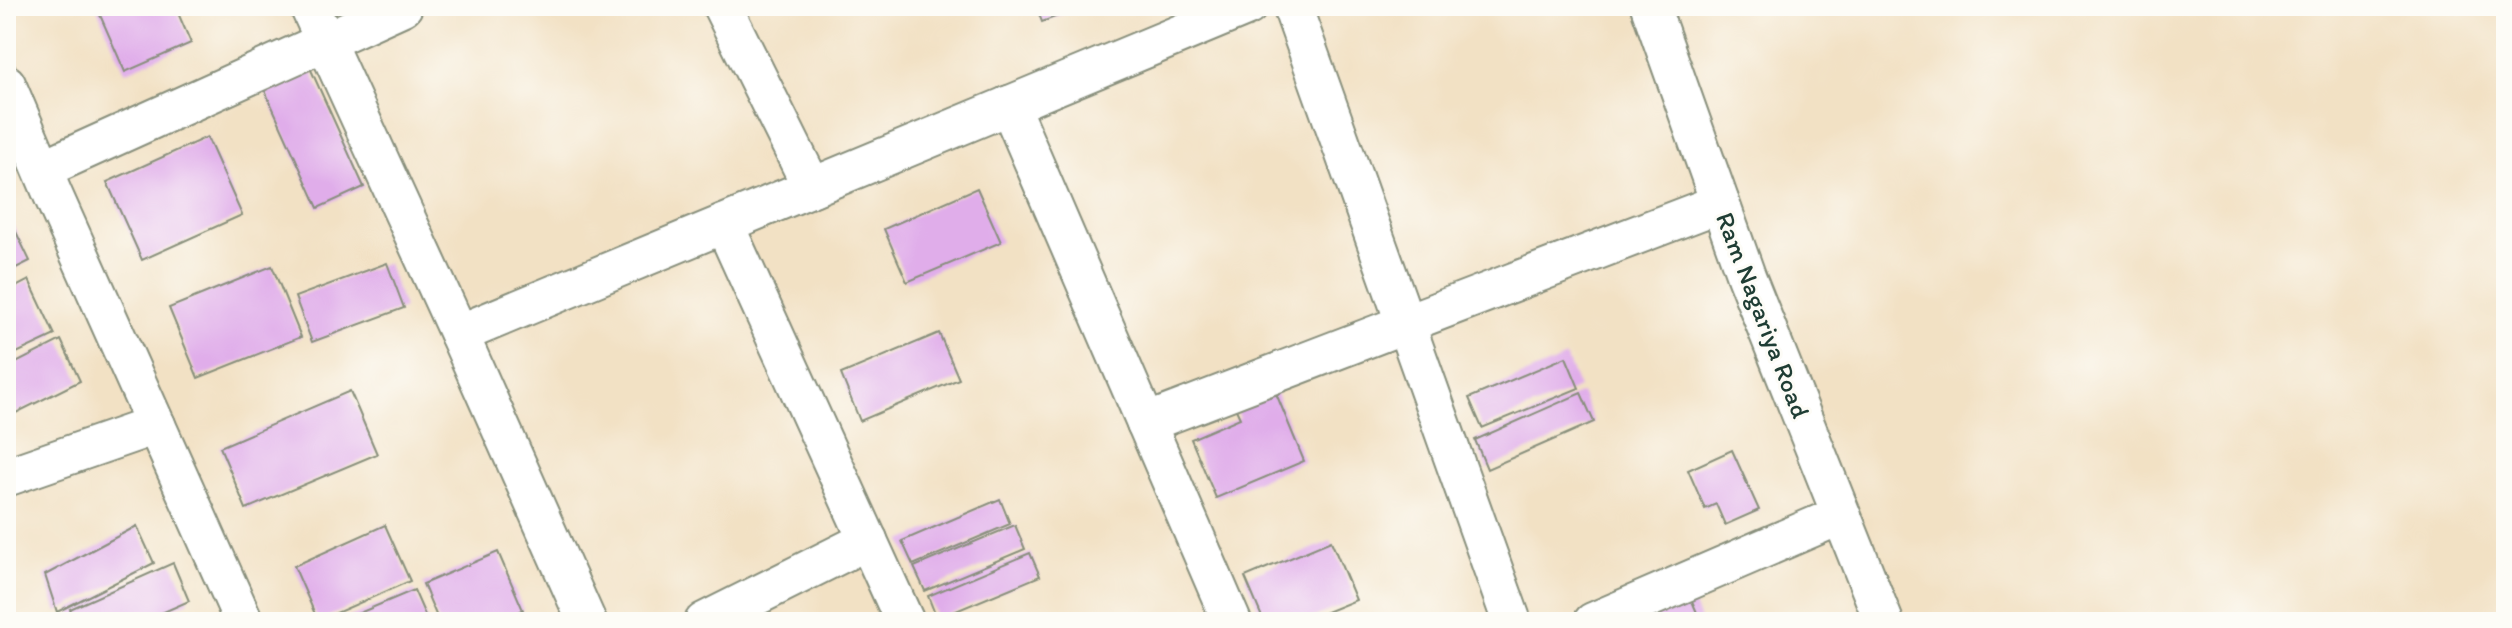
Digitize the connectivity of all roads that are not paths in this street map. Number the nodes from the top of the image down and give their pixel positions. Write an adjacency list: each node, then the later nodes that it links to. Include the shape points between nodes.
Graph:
1 (309, 6): 7 (street)
2 (403, 6): 7 (street)
3 (722, 6): 11 (street)
4 (1248, 6): 9 (street)
5 (1292, 6): 14 (street)
6 (1650, 6): 12 (street, Ram Nagariya Road)
7 (326, 40): 10 (street); 15 (street)
8 (6, 84): 10 (street)
9 (1009, 105): 11 (street); 16 (street)
10 (43, 169): 17 (street)
11 (812, 187): 13 (street)
12 (1720, 203): 14 (street); 19 (street, Ram Nagariya Road)
13 (724, 224): 15 (street); 20 (street)
14 (1405, 322): 16 (street); 26 (street)
15 (459, 334): 22 (street)
16 (1146, 423): 25 (street)
17 (156, 425): 18 (street); 21 (street)
18 (6, 477)
19 (1841, 515): 27 (street); 28 (street, Ram Nagariya Road)
20 (868, 540): 23 (street); 24 (street)
21 (244, 622)
22 (587, 622)
23 (704, 622)
24 (905, 622)
25 (1232, 622)
26 (1512, 622)
27 (1593, 622)
28 (1884, 622)

